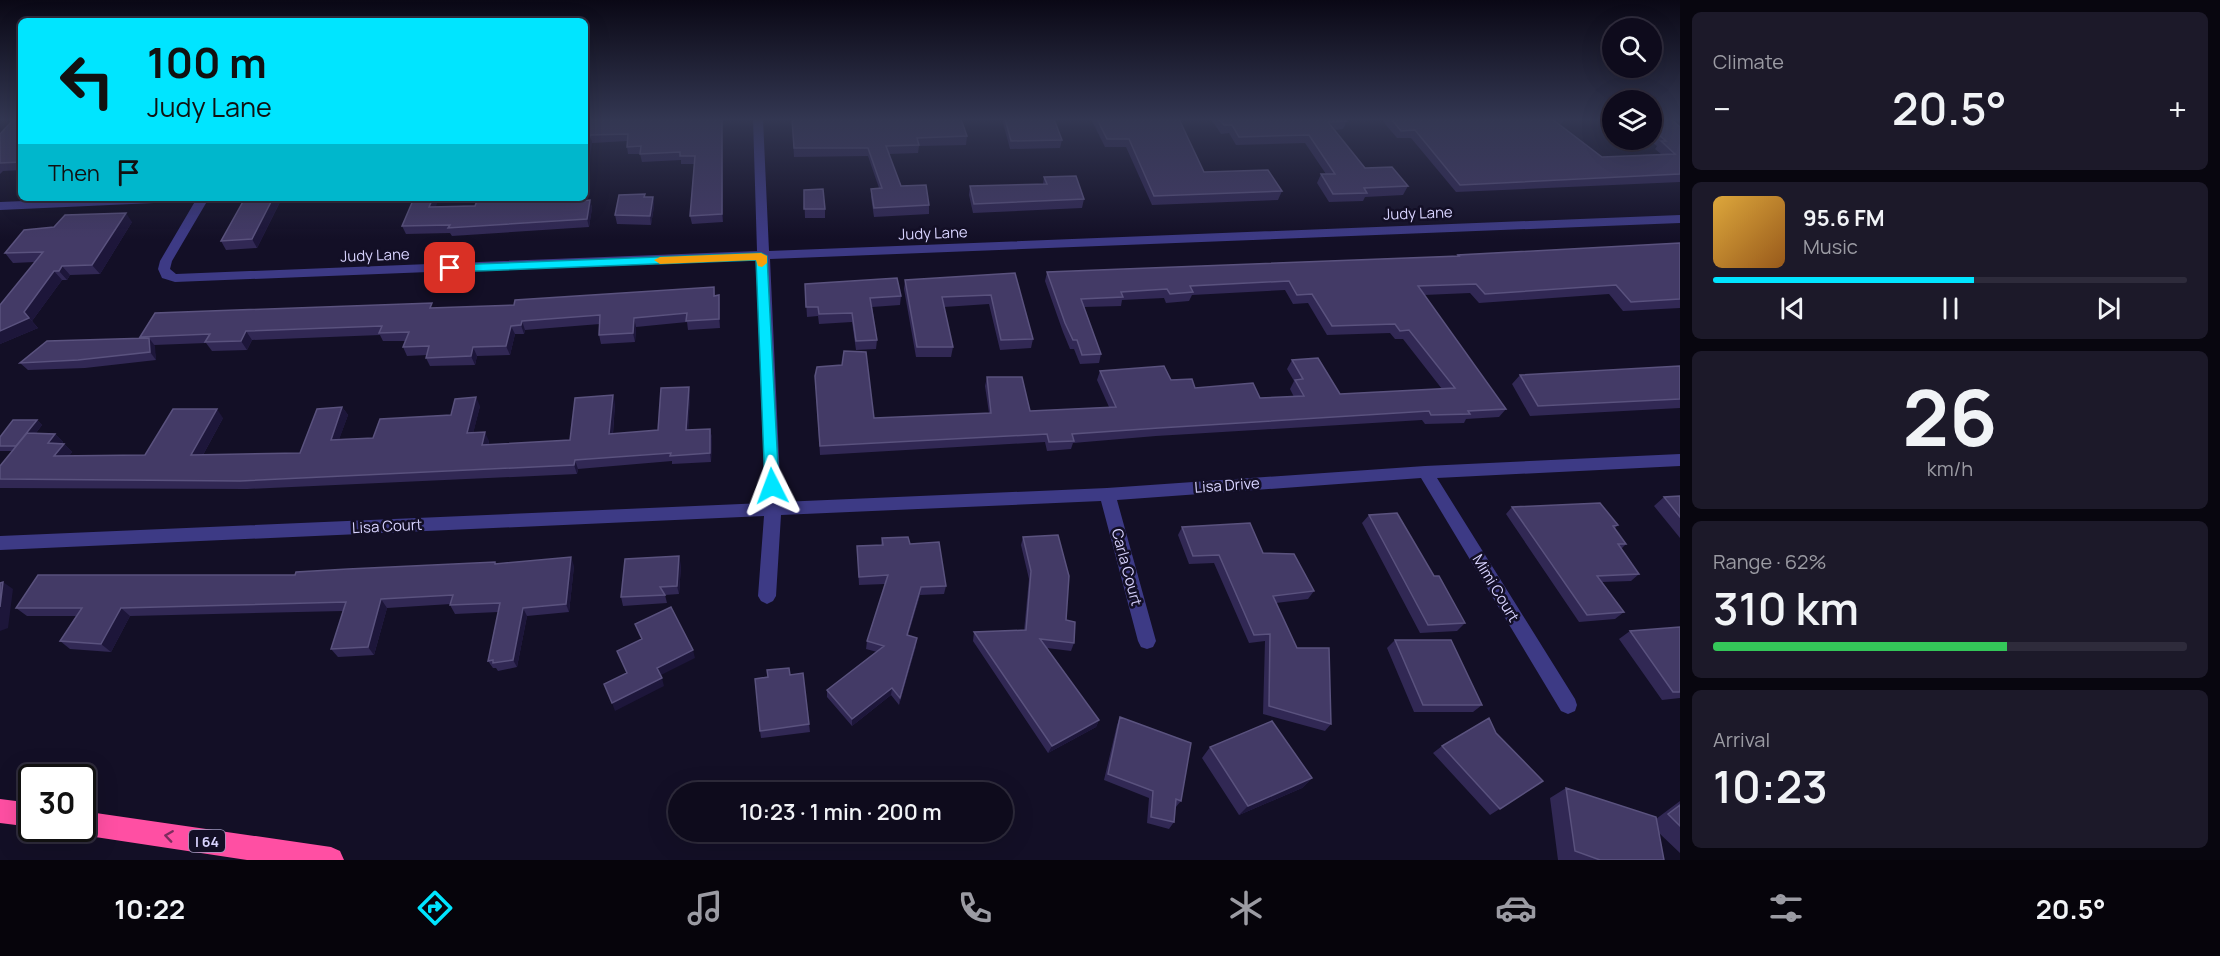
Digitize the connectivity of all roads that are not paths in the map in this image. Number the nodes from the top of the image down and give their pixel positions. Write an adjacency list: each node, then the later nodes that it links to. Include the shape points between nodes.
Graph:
1 (759, 159): 6 (street)
2 (110, 201): 4 (street)
3 (201, 201): 6 (street, Judy Lane, via 164,269 175,278)
4 (0, 206)
5 (1680, 219): 6 (street, Judy Lane)
6 (761, 256): 10 (street)
7 (1680, 460): 8 (street, Lisa Drive)
8 (1425, 472): 9 (street, Lisa Drive); 14 (street, Mimi Court)
9 (1107, 494): 10 (street, Lisa Drive); 13 (street, Carla Court)
10 (773, 508): 11 (street, Lisa Court); 12 (street)
11 (0, 543)
12 (767, 596)
13 (1147, 641)
14 (1568, 705)
15 (0, 811): 16 (highway)
16 (18, 813)
17 (96, 825): 18 (highway, I 64, one-way to 17)
18 (331, 860)

